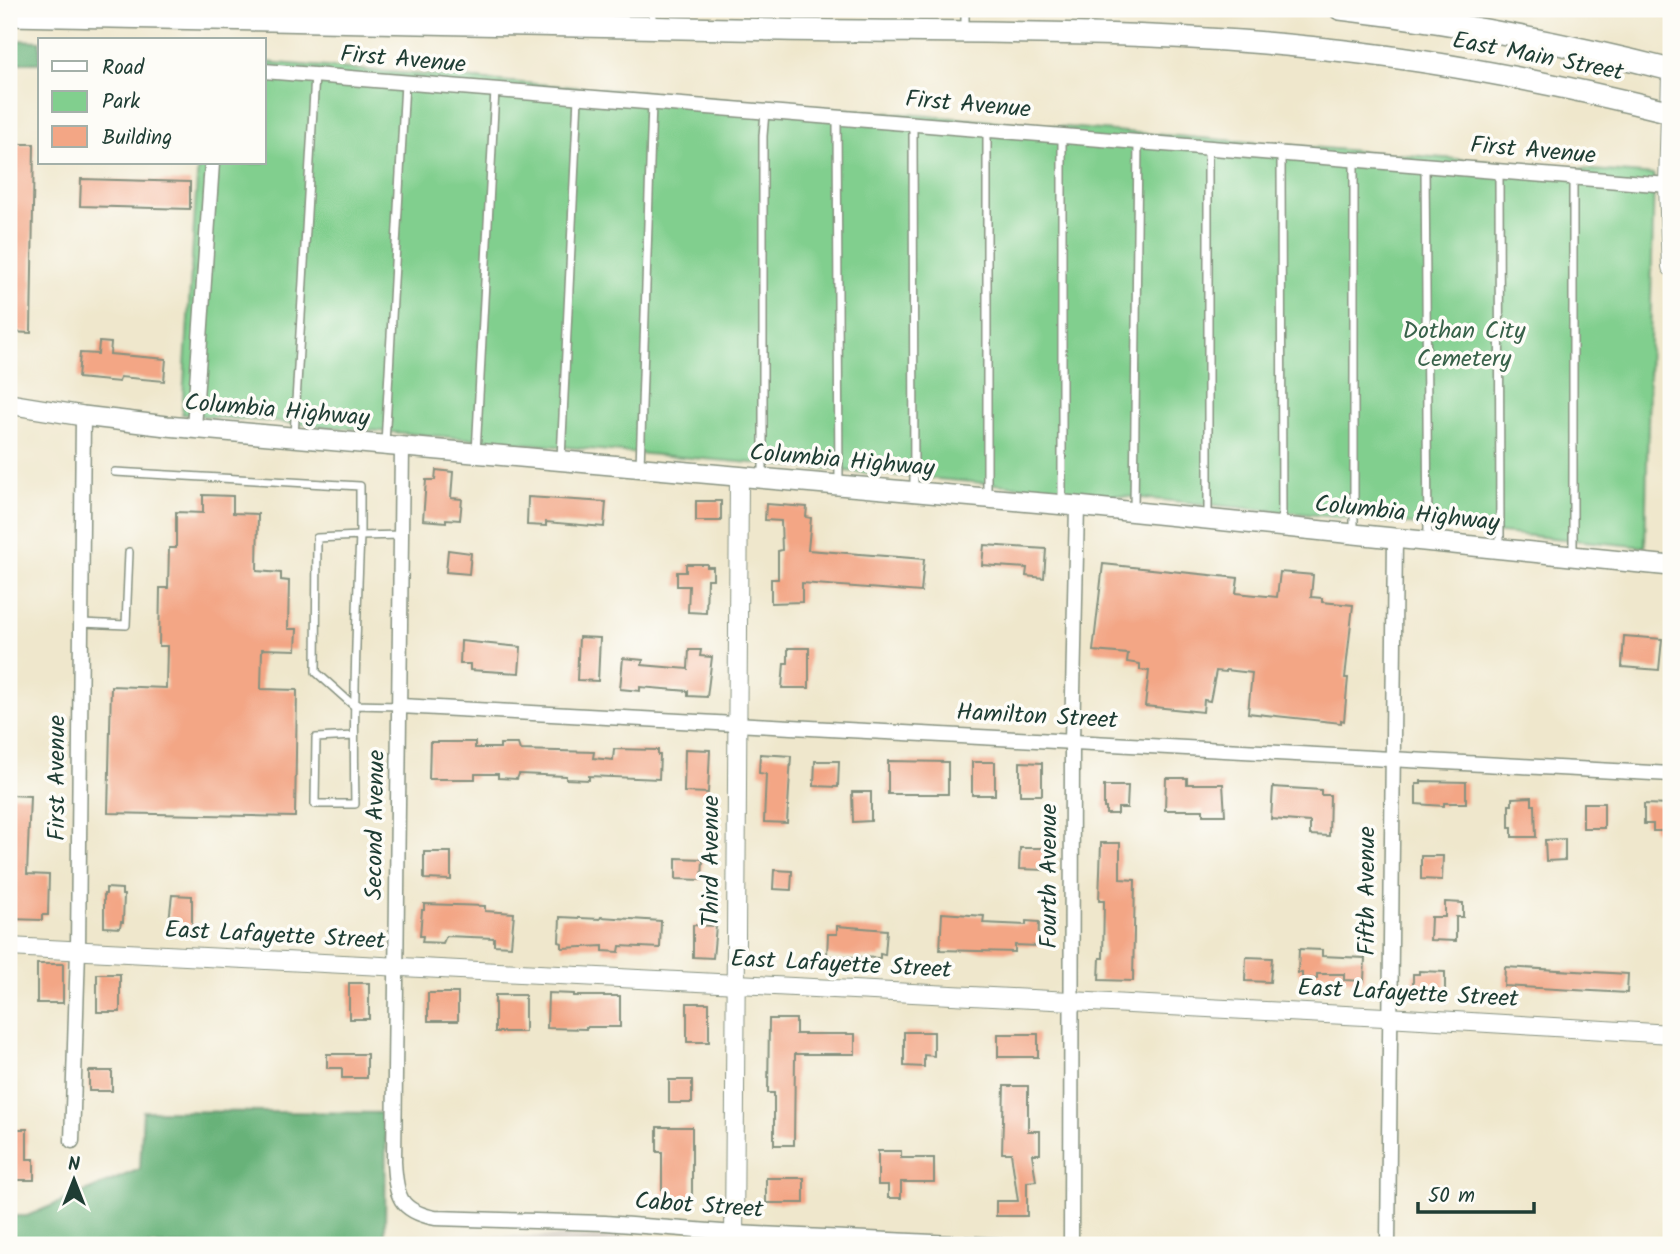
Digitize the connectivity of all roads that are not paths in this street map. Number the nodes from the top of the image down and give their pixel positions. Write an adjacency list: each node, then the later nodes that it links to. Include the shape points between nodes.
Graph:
1 (965, 9): 5 (lane)
2 (1340, 9): 7 (main road, East Main Street, via 1548,41)
3 (9, 15): 4 (main road, East Main Street)
4 (652, 18): 5 (main road, East Main Street)
5 (965, 33): 13 (main road, East Main Street, via 1157,37 1315,48 1459,67)
6 (266, 71): 8 (street, First Avenue)
7 (1671, 72): 13 (street)
8 (314, 75): 9 (street, First Avenue); 32 (lane)
9 (405, 83): 10 (street, First Avenue); 33 (lane)
10 (495, 90): 11 (street, First Avenue); 34 (lane)
11 (578, 97): 12 (street, First Avenue); 35 (lane)
12 (652, 103): 14 (street, First Avenue); 36 (lane)
13 (1671, 111): 27 (street)
14 (765, 112): 15 (street, First Avenue); 39 (lane)
15 (837, 118): 16 (street, First Avenue); 40 (lane)
16 (913, 124): 17 (street, First Avenue); 41 (lane)
17 (987, 130): 18 (street, First Avenue); 42 (lane)
18 (1062, 136): 19 (street, First Avenue); 43 (lane)
19 (1138, 142): 20 (street, First Avenue); 44 (lane)
20 (1208, 148): 21 (street, First Avenue); 45 (lane)
21 (1281, 153): 22 (street, First Avenue); 46 (lane)
22 (1354, 159): 24 (street, First Avenue); 47 (lane)
23 (212, 164): 31 (street)
24 (1425, 165): 25 (street, First Avenue); 51 (lane)
25 (1499, 171): 26 (street, First Avenue); 52 (lane)
26 (1573, 177): 27 (street, First Avenue); 54 (lane)
27 (1670, 183): 28 (street)
28 (1671, 267)
29 (9, 404): 30 (main road, Columbia Highway)
30 (83, 416): 31 (main road, Columbia Highway); 56 (street, First Avenue)
31 (194, 428): 32 (main road, Columbia Highway)
32 (293, 437): 33 (main road, Columbia Highway)
33 (393, 446): 34 (main road, Columbia Highway); 48 (street, Second Avenue)
34 (477, 453): 35 (main road, Columbia Highway)
35 (561, 461): 36 (main road, Columbia Highway)
36 (640, 467): 38 (main road, Columbia Highway)
37 (115, 472): 49 (lane, via 360,486)
38 (739, 476): 39 (main road, Columbia Highway); 59 (street, Third Avenue)
39 (763, 478): 40 (main road, Columbia Highway)
40 (839, 485): 41 (main road, Columbia Highway)
41 (914, 492): 42 (main road, Columbia Highway)
42 (987, 498): 43 (main road, Columbia Highway)
43 (1070, 505): 44 (main road, Columbia Highway); 61 (street, Fourth Avenue)
44 (1134, 512): 45 (main road, Columbia Highway)
45 (1208, 519): 46 (main road, Columbia Highway)
46 (1282, 526): 47 (main road, Columbia Highway)
47 (1354, 533): 50 (main road, Columbia Highway)
48 (401, 535): 49 (lane); 58 (street, Second Avenue)
49 (360, 536): 57 (lane); 57 (lane, via 317,538 316,672)
50 (1395, 537): 51 (main road, Columbia Highway); 62 (street, Fifth Avenue)
51 (1428, 540): 52 (main road, Columbia Highway)
52 (1500, 548): 54 (main road, Columbia Highway)
53 (129, 552): 56 (lane, via 126,625)
54 (1573, 556): 55 (main road, Columbia Highway)
55 (1671, 566)
56 (81, 623): 65 (street, First Avenue)
57 (353, 705): 58 (lane); 60 (lane)
58 (400, 706): 59 (street, Hamilton Street); 66 (street, Second Avenue)
59 (736, 724): 61 (street, Hamilton Street); 67 (street, Third Avenue)
60 (354, 736): 60 (lane, via 355,804 315,804 316,738)
61 (1072, 741): 62 (street, Hamilton Street); 68 (street, Fourth Avenue)
62 (1391, 760): 63 (street, Hamilton Street); 69 (street, Fifth Avenue)
63 (1671, 774)
64 (9, 947): 65 (street, East Lafayette Street)
65 (78, 950): 66 (street, East Lafayette Street); 71 (street, First Avenue)
66 (398, 967): 67 (street, East Lafayette Street); 72 (street, Second Avenue, via 394,1162)
67 (736, 984): 68 (street, East Lafayette Street); 73 (street, Third Avenue)
68 (1072, 1001): 69 (street, East Lafayette Street); 75 (street, Fourth Avenue)
69 (1389, 1017): 70 (street, East Lafayette Street); 76 (street, Fifth Avenue)
70 (1671, 1034)
71 (72, 1141)
72 (402, 1203): 73 (street, Cabot Street, via 416,1214 435,1218 605,1223)
73 (734, 1239): 74 (street, Cabot Street)
74 (998, 1245)
75 (1071, 1245)
76 (1388, 1245)

